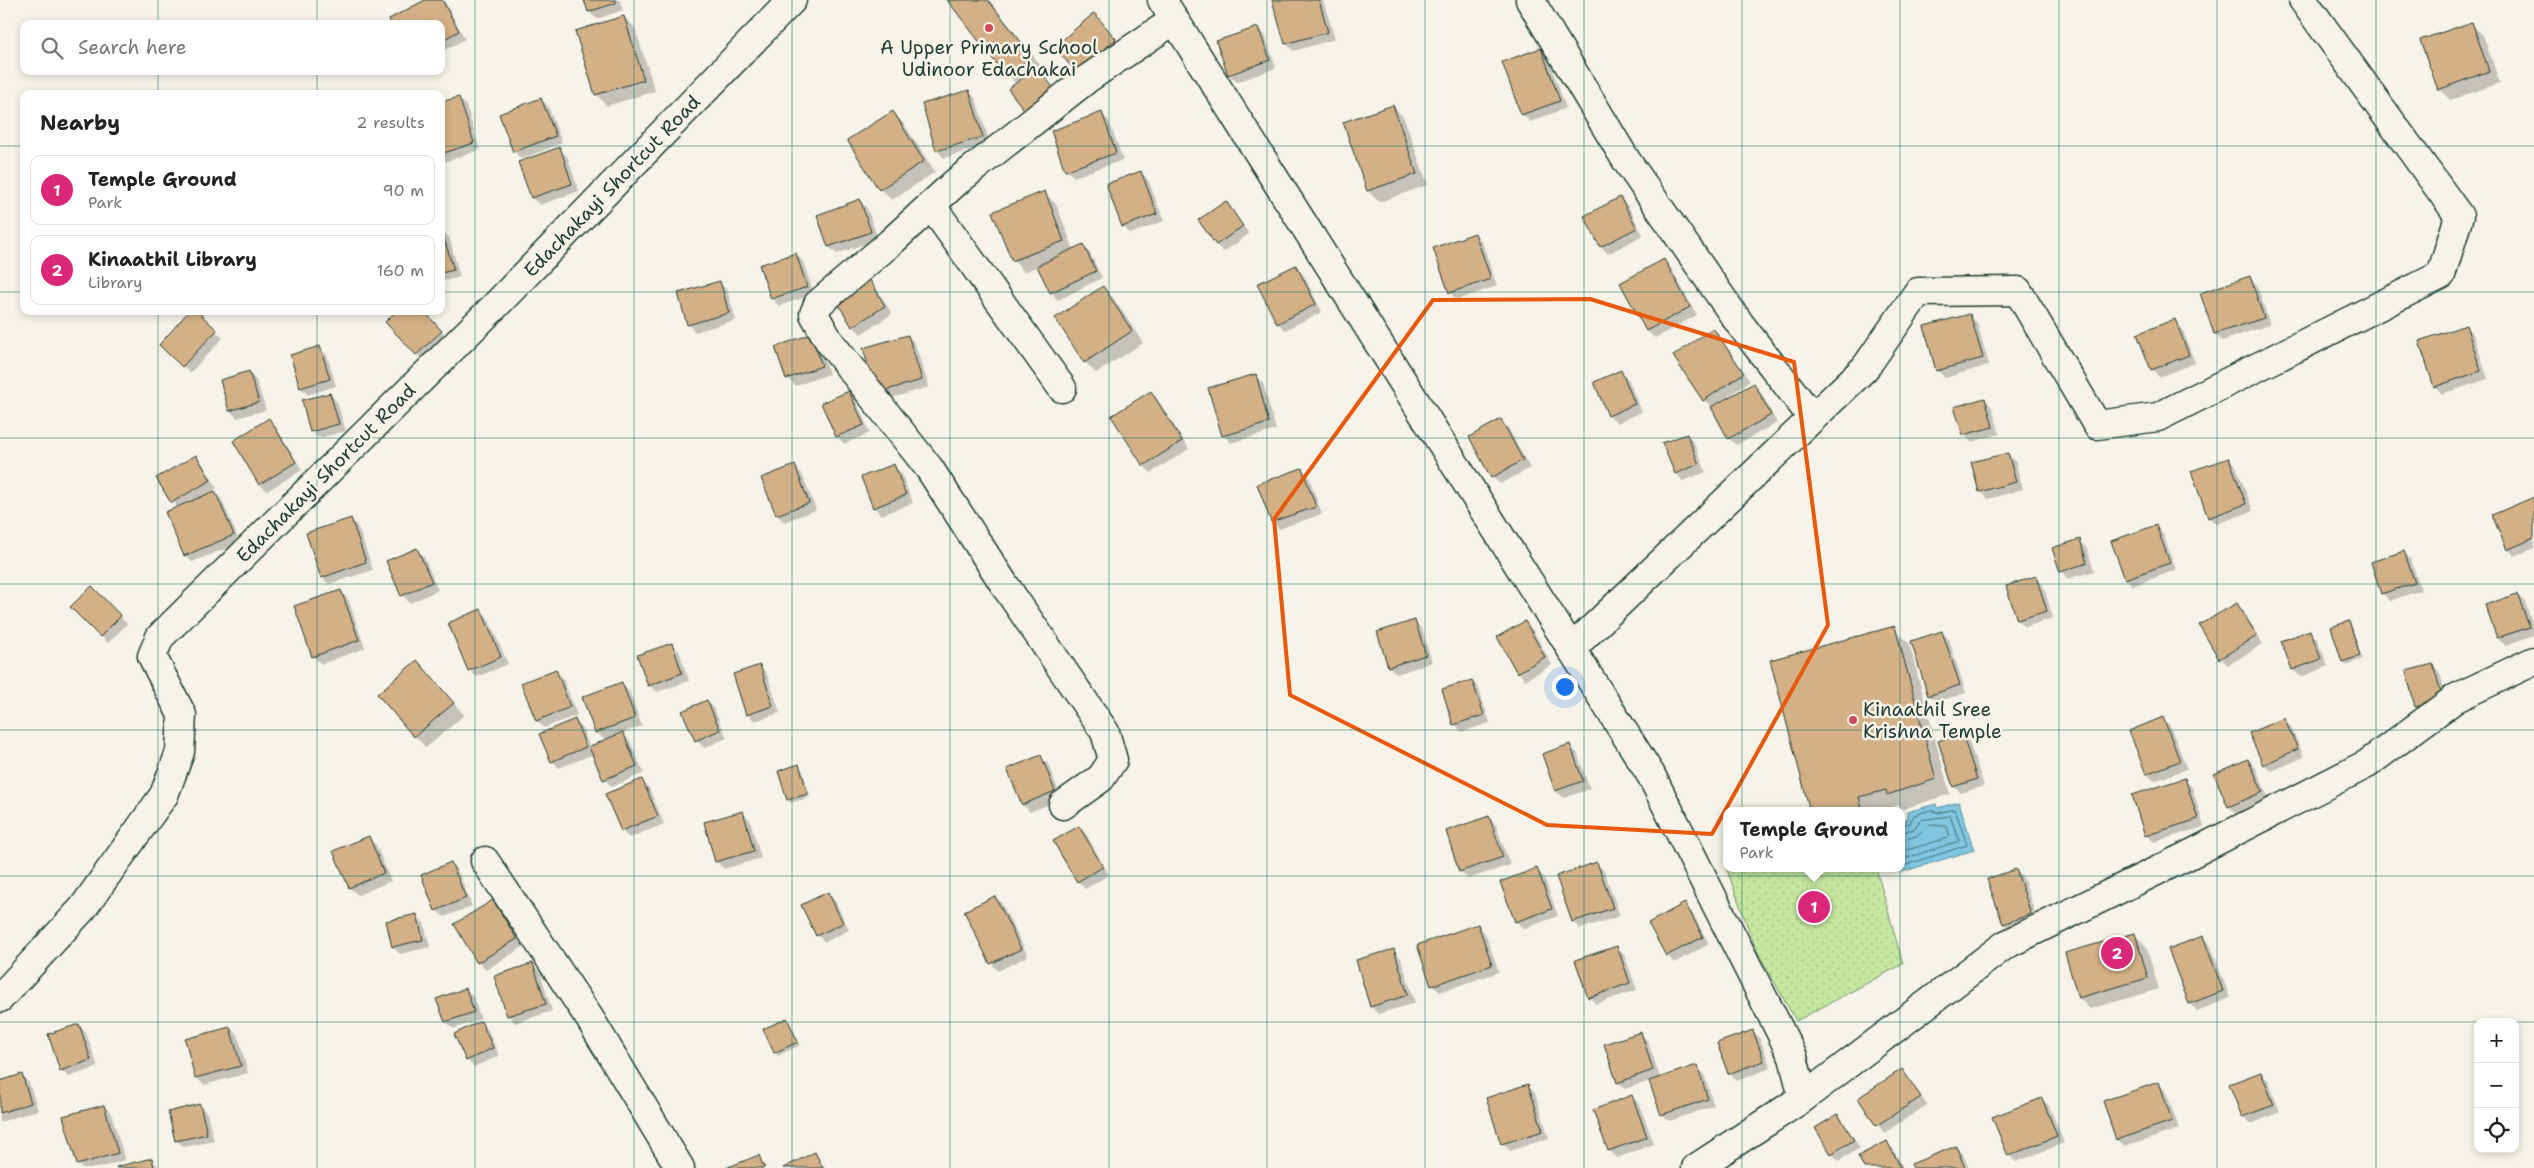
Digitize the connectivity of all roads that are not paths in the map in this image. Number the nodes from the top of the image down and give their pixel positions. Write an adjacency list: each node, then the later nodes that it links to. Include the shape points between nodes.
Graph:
1 (792, 0): 12 (street, Edachakayi Shortcut Road, via 495,306 160,637 152,656 182,715 180,752 164,795 83,908)
2 (1530, 0): 7 (street, via 1626,160 1740,324)
3 (2303, 0): 7 (street, via 2459,216 2441,275 2158,417 2097,425 2018,291 1918,292 1865,368)
4 (1167, 7): 5 (street, via 1087,79 954,183); 8 (street)
5 (931, 205): 6 (street); 10 (street, via 818,304 814,314 829,341 929,468 1106,732 1114,760 1101,778)
6 (1062, 388)
7 (1812, 417): 8 (street)
8 (1571, 648): 13 (street, via 1651,775 1793,1057)
9 (2534, 660): 13 (street, via 2456,698 2367,764 2005,945)
10 (1063, 805)
11 (486, 861): 14 (street, via 590,1019)
12 (0, 998)
13 (1803, 1098): 15 (street)
14 (680, 1168)
15 (1696, 1168)

